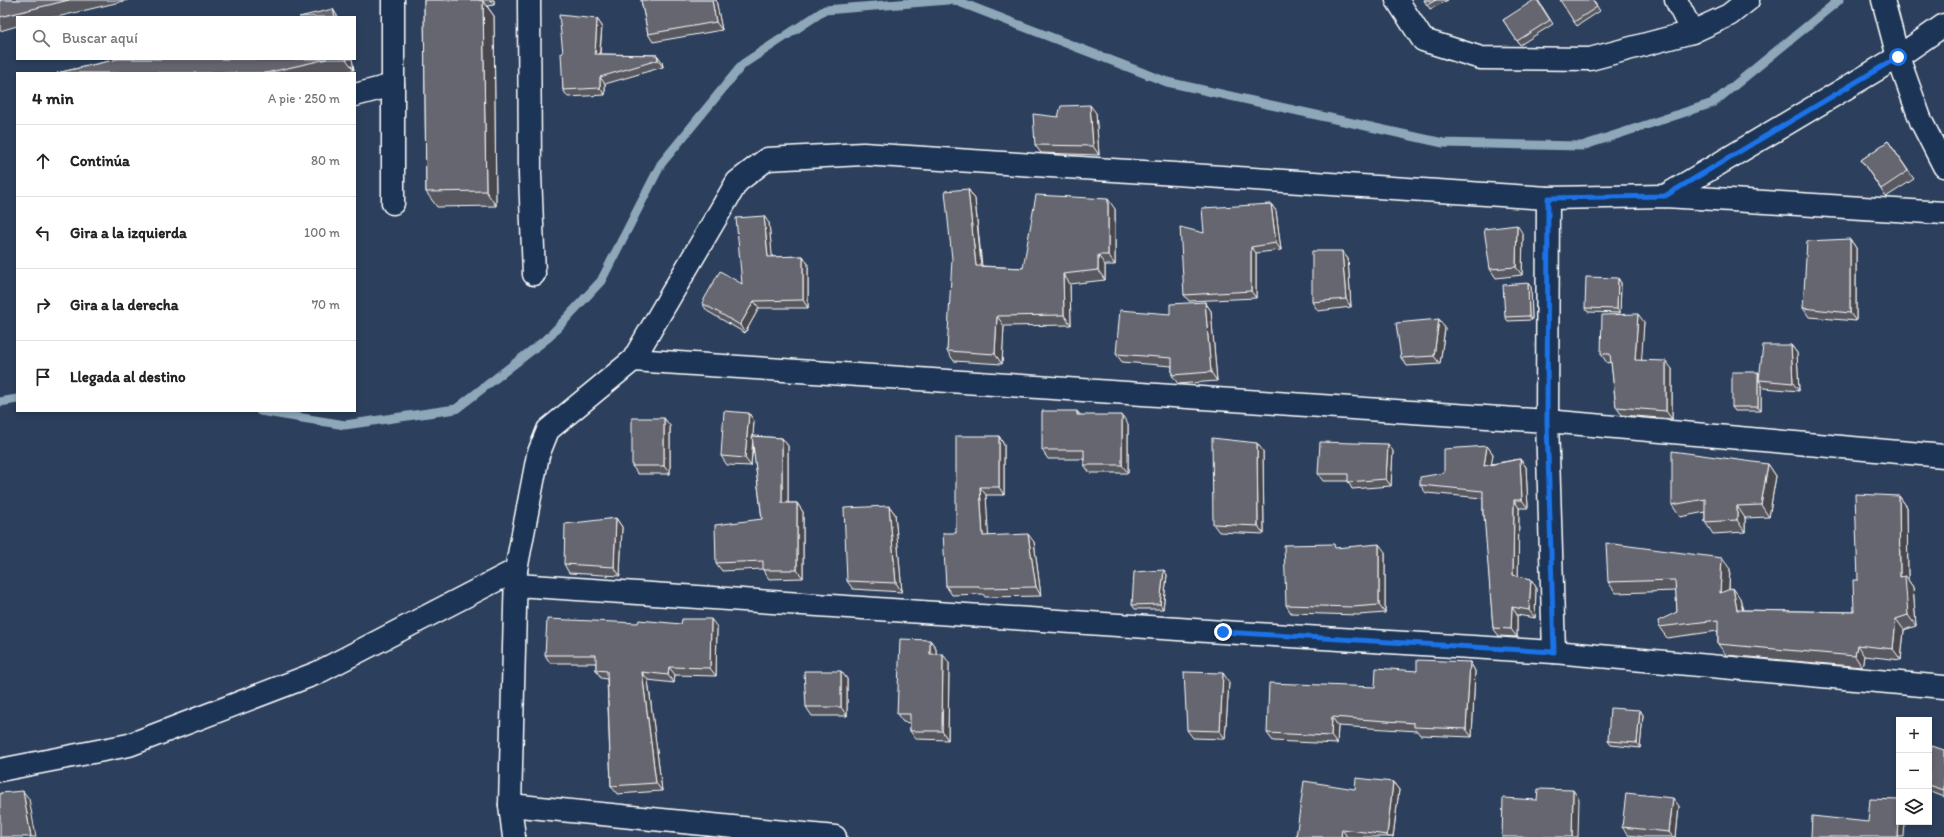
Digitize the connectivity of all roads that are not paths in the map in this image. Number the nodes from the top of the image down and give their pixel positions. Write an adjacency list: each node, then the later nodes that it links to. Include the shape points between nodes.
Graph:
1 (393, 0): 10 (street)
2 (529, 0): 17 (street, via 530,174)
3 (1397, 0): 8 (street, via 1423,40 1481,58 1590,59)
4 (1676, 0): 8 (street)
5 (1748, 0): 8 (street, via 1729,15)
6 (1883, 0): 9 (street)
7 (1944, 25): 9 (street)
8 (1692, 32)
9 (1898, 57): 12 (street, via 1921,121); 13 (street)
10 (393, 85): 11 (street); 15 (street)
11 (356, 95)
12 (1944, 166)
13 (1665, 196): 14 (street); 16 (street)
14 (1548, 198): 18 (street, via 863,154 767,160 737,182); 19 (street)
15 (393, 203)
16 (1944, 213)
17 (534, 274)
18 (634, 360): 19 (street); 21 (street, via 548,430 538,454)
19 (1547, 421): 20 (street); 22 (street)
20 (1944, 456)
21 (516, 577): 22 (street, via 1215,632); 24 (street, via 317,673 129,746); 25 (street)
22 (1554, 652): 23 (street)
23 (1944, 687)
24 (0, 770)
25 (510, 805): 26 (street); 27 (street)
26 (514, 837)
27 (835, 837)

